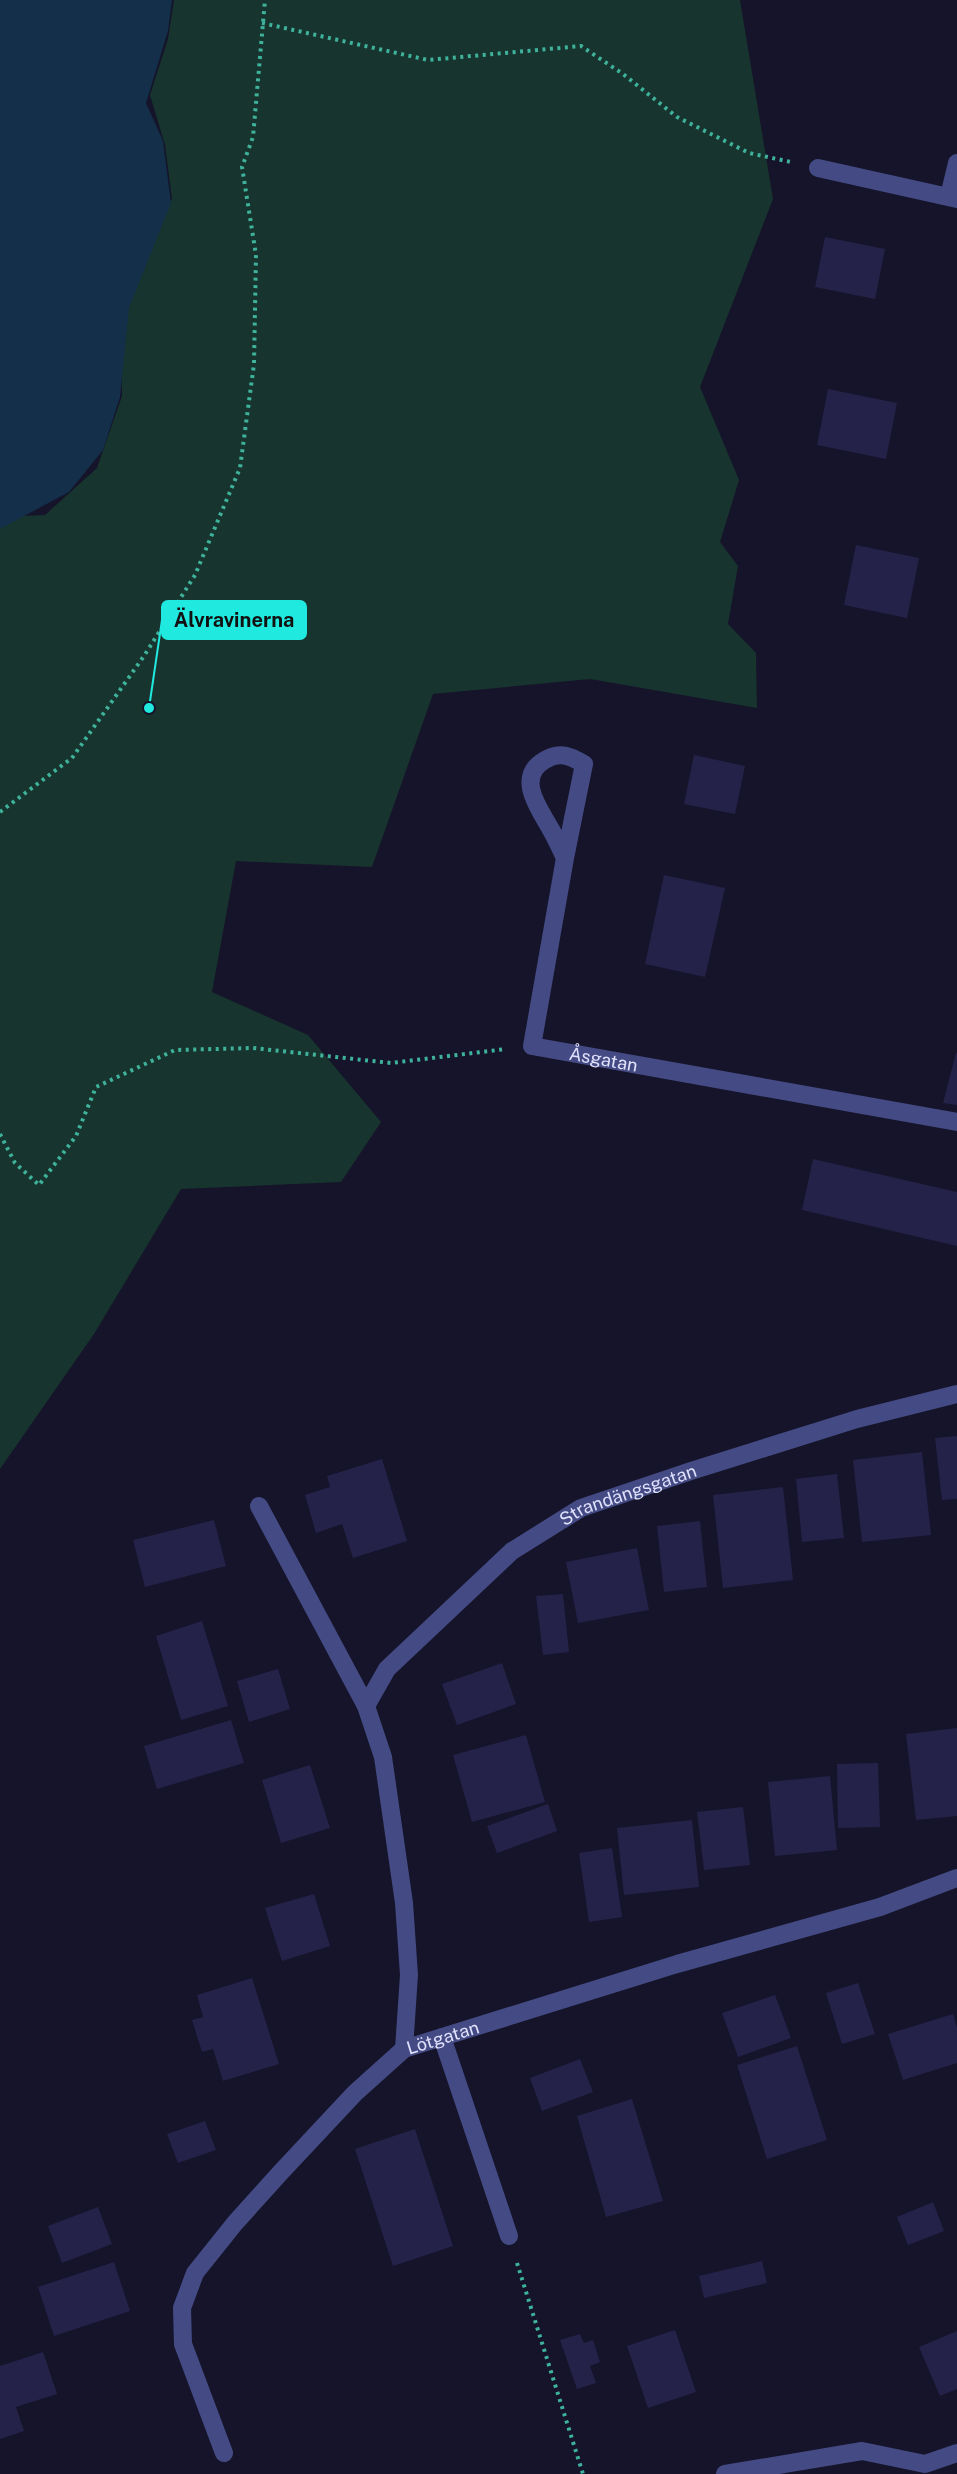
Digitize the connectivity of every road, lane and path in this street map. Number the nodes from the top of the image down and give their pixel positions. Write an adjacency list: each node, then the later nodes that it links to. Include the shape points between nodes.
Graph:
1 (264, 0): 2 (path)
2 (262, 24): 4 (path, via 428,60 581,46 677,117 749,153); 6 (path, via 253,137 242,167 256,255 254,364 240,468 195,575 144,656 72,758)
3 (957, 163): 5 (street)
4 (818, 168): 5 (street)
5 (953, 198)
6 (0, 812)
7 (565, 858): 7 (street, via 584,764 568,755 552,756 539,763 530,779 533,801); 8 (street)
8 (532, 1046): 9 (street, Åsgatan); 10 (path, via 392,1063 253,1048 175,1050 96,1087 76,1136 39,1185 15,1163)
9 (957, 1122)
10 (0, 1134)
11 (957, 1394): 13 (street, Strandängsgatan, via 857,1419 581,1508 512,1551 387,1669)
12 (259, 1506): 13 (street)
13 (366, 1706): 16 (street, via 383,1757 404,1903 409,1975)
14 (957, 1878): 15 (street, Lötgatan, via 880,1906)
15 (442, 2037): 16 (street, Lötgatan); 17 (street)
16 (404, 2049): 18 (street, Lötgatan, via 355,2093 281,2172 195,2273 182,2308 183,2344)
17 (509, 2236): 21 (path)
18 (224, 2453)
19 (957, 2453): 20 (street)
20 (926, 2471): 22 (street, via 862,2451)
21 (583, 2474)
22 (724, 2474)

